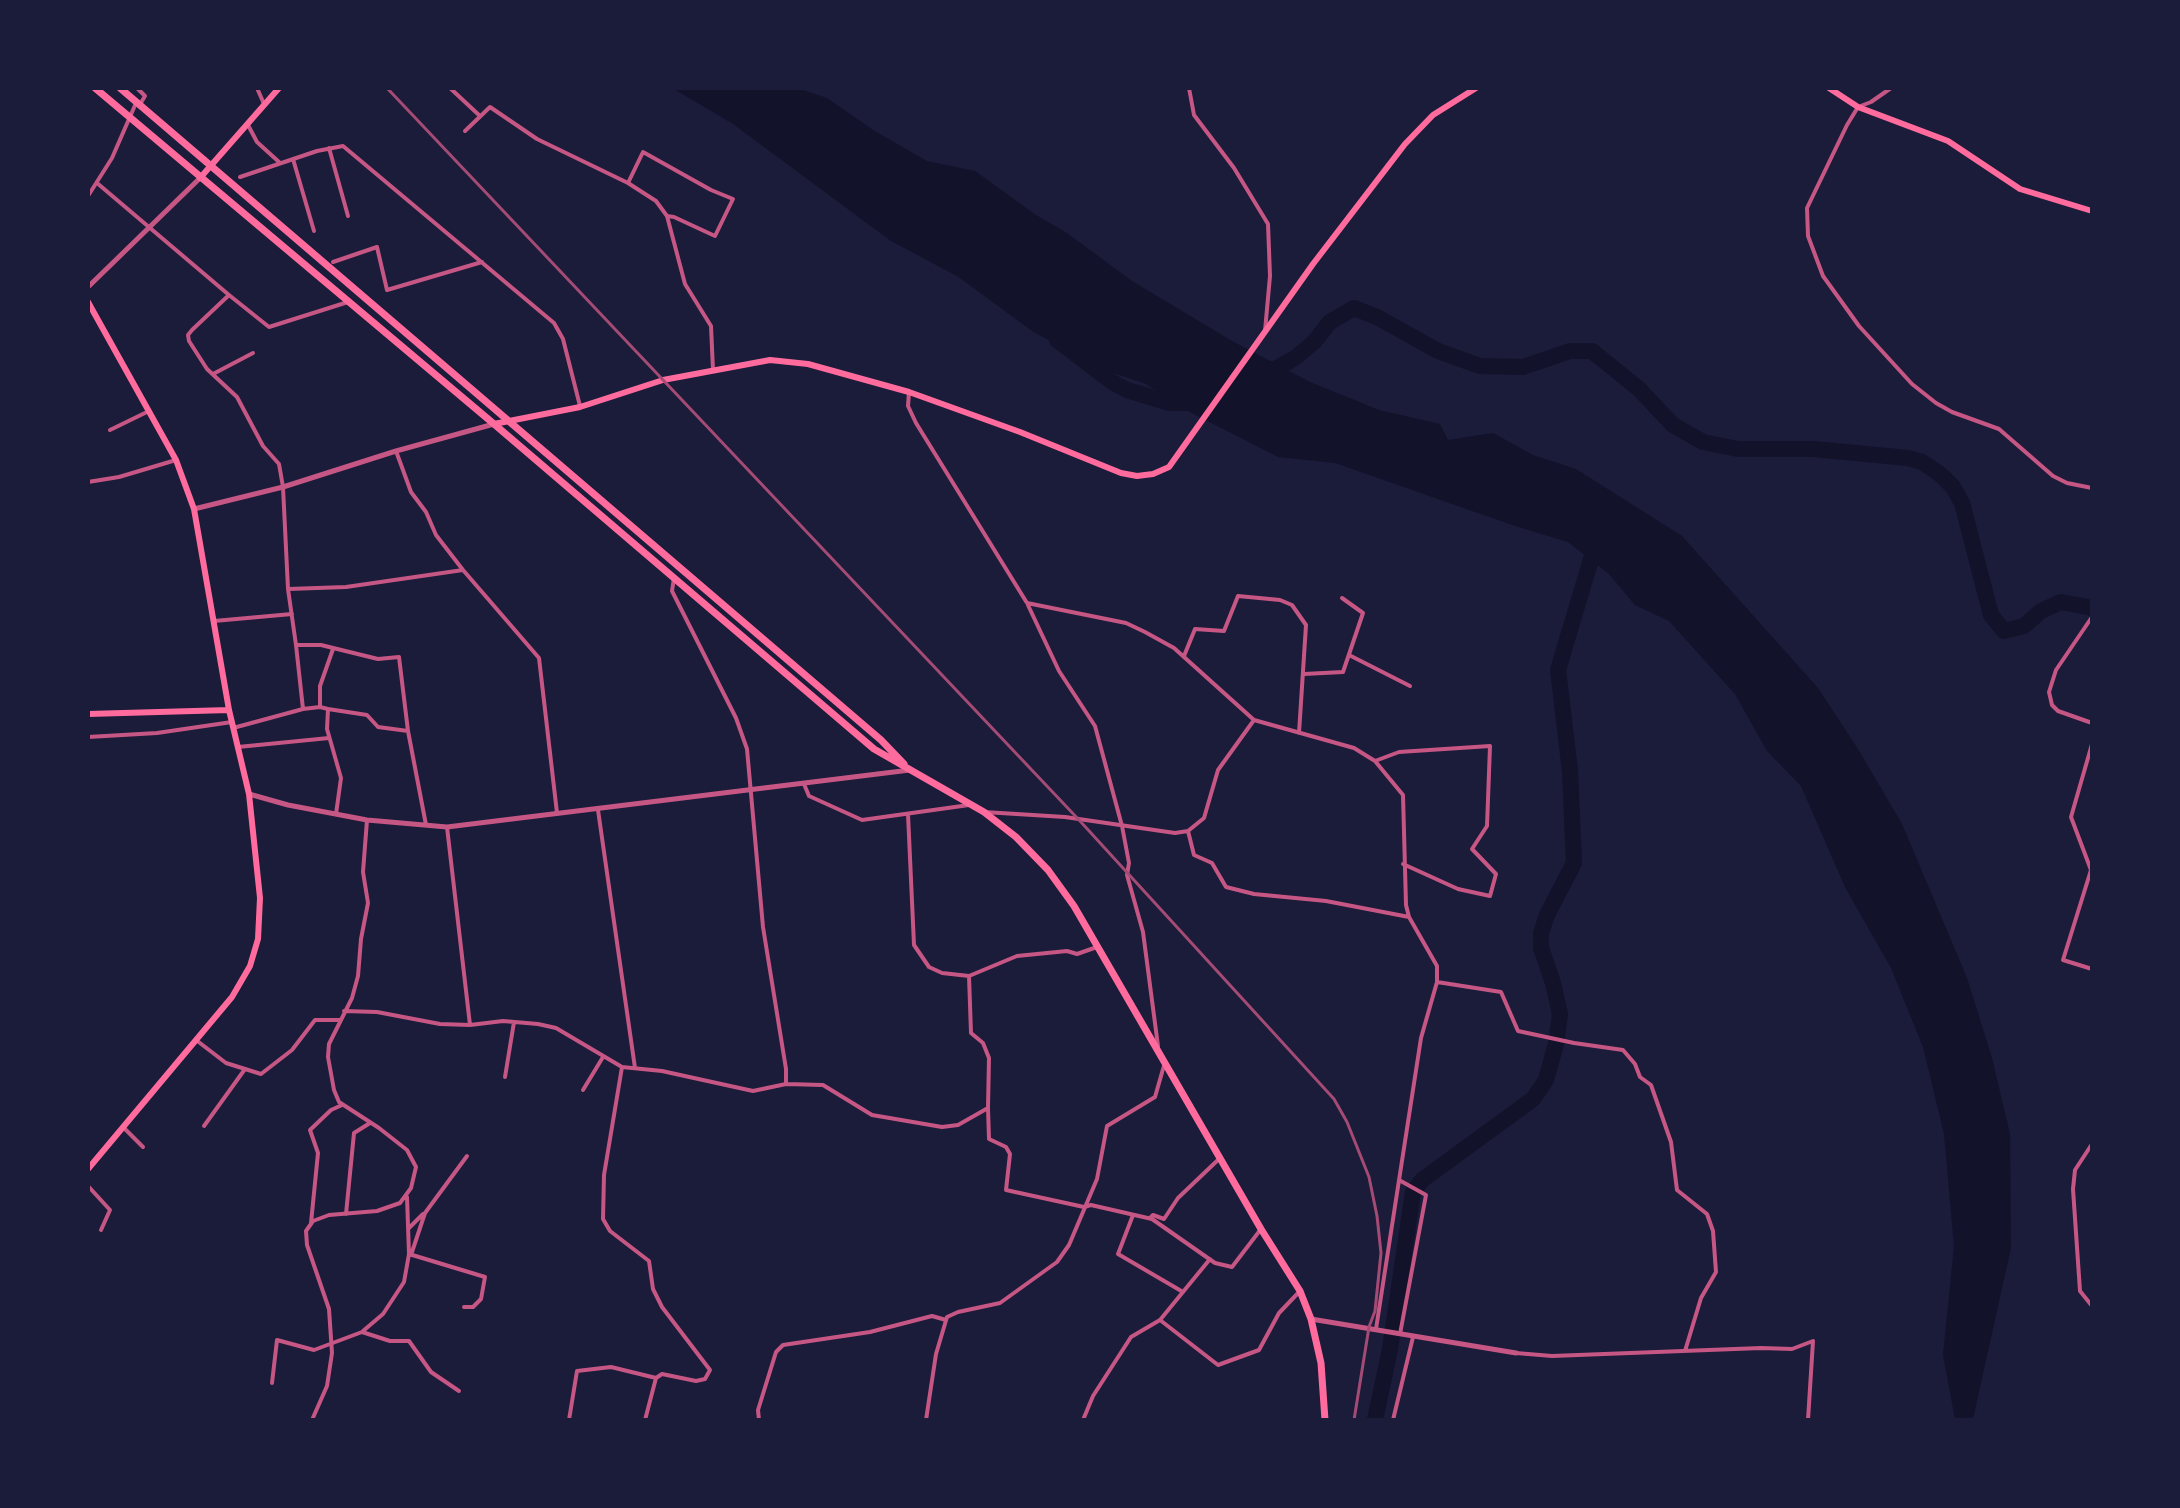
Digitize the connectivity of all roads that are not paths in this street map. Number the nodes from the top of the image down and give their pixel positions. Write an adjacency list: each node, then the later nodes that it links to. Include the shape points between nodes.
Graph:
1 (95, 88): 16 (highway)
2 (120, 88): 12 (highway)
3 (137, 88): 12 (street, via 145,96)
4 (256, 88): 13 (street)
5 (279, 88): 13 (main road)
6 (450, 88): 15 (street)
7 (1189, 88): 39 (street, via 1194,115 1234,168 1268,224 1270,276)
8 (1476, 88): 39 (main road, via 1433,115 1405,144)
9 (1829, 88): 11 (main road)
10 (1890, 88): 14 (street)
11 (1842, 92): 14 (main road)
12 (138, 104): 16 (street); 22 (highway)
13 (265, 105): 17 (main road)
14 (1858, 107): 28 (main road, via 1948,141 2020,189); 53 (street, via 1807,208 1810,243 1823,276 1859,326 1912,384 1936,403 1999,429 2053,476)
15 (480, 116): 18 (street); 26 (street, via 490,107 537,139)
16 (129, 119): 23 (highway); 25 (street)
17 (247, 124): 21 (street, via 257,142); 22 (main road)
18 (465, 131)
19 (329, 148): 20 (street); 29 (street); 34 (street, via 343,146)
20 (293, 159): 21 (street); 32 (street)
21 (280, 163): 24 (street)
22 (209, 166): 23 (main road); 46 (highway)
23 (200, 177): 31 (street); 38 (highway)
24 (240, 177)
25 (97, 183): 27 (street); 31 (street)
26 (627, 183): 30 (street, via 656,201); 30 (street, via 644,152 734,199 715,236)
27 (88, 196)
28 (2091, 211)
29 (348, 216)
30 (667, 216): 41 (street, via 685,284 711,326)
31 (149, 230): 35 (street); 36 (street)
32 (314, 231)
33 (333, 262): 34 (street, via 377,247 387,290)
34 (482, 262): 44 (street, via 555,322)
35 (88, 287)
36 (229, 295): 38 (street, via 269,327); 42 (street, via 188,335)
37 (88, 302): 45 (main road)
38 (348, 302): 47 (highway)
39 (1265, 332): 43 (main road, via 1169,467 1153,474 1121,473)
40 (253, 353): 42 (street)
41 (713, 370): 43 (main road, via 770,360 808,364); 44 (main road, via 663,380)
42 (213, 374): 52 (street, via 245,408 263,446 279,464)
43 (909, 392): 59 (street, via 908,406 916,423)
44 (580, 407): 46 (main road)
45 (150, 410): 48 (street); 50 (main road)
46 (510, 423): 47 (main road); 84 (highway, via 881,740)
47 (494, 424): 49 (street); 56 (highway)
48 (110, 430)
49 (396, 451): 52 (street); 55 (street, via 411,492)
50 (176, 460): 51 (street); 54 (main road)
51 (88, 482)
52 (284, 487): 54 (street); 57 (street)
53 (2091, 488)
54 (194, 509): 62 (main road)
55 (462, 570): 57 (street, via 346,587); 92 (street, via 539,658)
56 (674, 578): 84 (highway, via 874,749); 86 (street, via 672,591 736,718 747,748)
57 (288, 589): 60 (street)
58 (1342, 597): 65 (street, via 1363,613)
59 (1027, 603): 66 (street, via 1126,623); 96 (street, via 1059,671 1095,726)
60 (292, 614): 62 (street); 63 (street)
61 (2091, 617): 75 (street, via 2052,680 2051,702 2058,711)
62 (213, 621): 71 (main road)
63 (297, 645): 64 (street); 72 (street)
64 (333, 648): 69 (street, via 320,686); 77 (street, via 378,659 399,657)
65 (1349, 655): 67 (street, via 1343,672); 68 (street)
66 (1184, 656): 67 (street, via 1195,629 1224,632 1238,597 1280,600 1292,605 1306,625); 74 (street)
67 (1304, 674): 78 (street)
68 (1410, 686)
69 (320, 707): 70 (street); 72 (street)
70 (328, 709): 77 (street, via 367,715 378,727); 80 (street)
71 (229, 710): 73 (main road); 76 (main road)
72 (303, 710): 76 (street)
73 (88, 714)
74 (1254, 720): 78 (street); 98 (street, via 1218,770 1204,818)
75 (2091, 723)
76 (232, 725): 79 (street); 82 (main road)
77 (408, 730): 95 (street)
78 (1299, 733): 83 (street, via 1354,748)
79 (88, 737)
80 (330, 738): 82 (street); 91 (street, via 341,778)
81 (2091, 744): 102 (street, via 2070,817 2091,870 2063,960)
82 (238, 747): 87 (main road)
83 (1375, 761): 99 (street, via 1403,795); 99 (street, via 1399,752 1490,746 1487,826 1472,849 1496,874 1490,896 1458,889)
84 (910, 770): 85 (street); 88 (highway)
85 (804, 784): 86 (street); 93 (street, via 809,796 862,820)
86 (750, 792): 89 (street); 117 (street, via 763,927)
87 (249, 794): 91 (street); 109 (main road, via 260,898 258,939 250,966 232,997)
88 (970, 805): 90 (highway); 93 (street)
89 (598, 810): 92 (street); 114 (street)
90 (984, 812): 96 (street, via 1055,816); 101 (highway, via 1048,870)
91 (336, 814): 94 (street)
92 (557, 814): 97 (street)
93 (908, 814): 103 (street, via 914,945 929,967)
94 (367, 820): 95 (street); 105 (street, via 363,872 368,903 358,976)
95 (426, 826): 97 (street)
96 (1122, 826): 98 (street); 110 (street, via 1129,863 1127,875 1143,932)
97 (447, 827): 108 (street)
98 (1188, 831): 100 (street, via 1194,855 1212,863 1227,887)
99 (1403, 864): 100 (street)
100 (1409, 917): 104 (street, via 1437,966)
101 (1097, 947): 103 (street, via 1077,954 1067,951 1017,956); 110 (highway)
102 (2091, 969)
103 (969, 976): 120 (street, via 971,1033 983,1043 989,1058)
104 (1437, 982): 129 (street, via 1421,1038); 155 (street, via 1501,992 1518,1030 1623,1050 1640,1077 1652,1085 1671,1142 1677,1190 1707,1214 1713,1232 1716,1272 1701,1298)
105 (344, 1011): 106 (street); 108 (street, via 377,1012 440,1024)
106 (340, 1020): 115 (street, via 315,1020 292,1050 261,1074); 119 (street, via 328,1057 334,1090)
107 (514, 1022): 108 (street); 111 (street, via 556,1028); 116 (street)
108 (470, 1024)
109 (195, 1040): 115 (street, via 226,1064); 123 (main road)
110 (1158, 1051): 112 (highway)
111 (603, 1057): 113 (street); 118 (street)
112 (1165, 1062): 127 (highway); 132 (street, via 1155,1098 1107,1126 1097,1179)
113 (622, 1067): 114 (street); 157 (street, via 604,1175 603,1219 610,1231 649,1261 653,1289 672,1325 710,1368 700,1381 662,1374)
114 (635, 1068): 117 (street, via 753,1091)
115 (244, 1069): 122 (street)
116 (505, 1077)
117 (786, 1084): 120 (street, via 823,1085 872,1115 942,1127 958,1125)
118 (583, 1090)
119 (342, 1105): 121 (street); 137 (street, via 310,1130 318,1154)
120 (988, 1108): 132 (street, via 989,1139 1006,1147 1010,1154 1006,1190)
121 (370, 1123): 131 (street, via 412,1158 416,1167); 134 (street, via 354,1133)
122 (204, 1126)
123 (123, 1127): 125 (street); 128 (main road)
124 (2091, 1144): 145 (street, via 2075,1170 2073,1189 2080,1291)
125 (144, 1147)
126 (466, 1156): 133 (street)
127 (1220, 1158): 136 (street, via 1178,1198 1164,1219 1153,1215); 139 (highway)
128 (88, 1169)
129 (1399, 1180): 150 (street); 152 (street, via 1426,1195)
130 (88, 1186): 140 (street, via 110,1210)
131 (407, 1196): 134 (street, via 392,1207); 138 (street)
132 (1084, 1207): 135 (street, via 1091,1205); 148 (street, via 1069,1245 1057,1262 1000,1303 958,1311)
133 (424, 1213): 138 (street); 141 (street)
134 (346, 1214): 137 (street, via 328,1215)
135 (1133, 1215): 136 (street); 144 (street, via 1118,1254)
136 (1149, 1219): 142 (street)
137 (311, 1224): 154 (street, via 306,1231 307,1245 329,1309)
138 (409, 1229): 141 (street)
139 (1261, 1229): 142 (street, via 1232,1267); 143 (highway)
140 (101, 1230)
141 (410, 1254): 146 (street, via 484,1277 481,1299 473,1307); 151 (street, via 405,1282 383,1314)
142 (1210, 1259): 144 (street)
143 (1300, 1291): 147 (highway); 149 (street, via 1279,1313 1259,1350 1218,1365)
144 (1183, 1292): 149 (street)
145 (2091, 1306)
146 (464, 1307)
147 (1311, 1319): 150 (street); 166 (highway, via 1321,1363)
148 (946, 1320): 163 (street, via 932,1316 870,1332 783,1344 776,1352 758,1410); 164 (street, via 936,1354)
149 (1160, 1320): 165 (street, via 1131,1337)
150 (1376, 1329): 152 (street)
151 (362, 1332): 154 (street); 159 (street, via 390,1341 409,1341 431,1372)
152 (1400, 1334): 153 (street)
153 (1413, 1337): 156 (street); 167 (street)
154 (332, 1345): 158 (street, via 314,1350 277,1340); 160 (street, via 327,1386)
155 (1685, 1351): 156 (street, via 1552,1356); 168 (street, via 1792,1349 1813,1341)
156 (1516, 1353)
157 (656, 1378): 161 (street, via 611,1367 577,1371); 162 (street)
158 (272, 1383)
159 (459, 1392)
160 (312, 1419)
161 (569, 1419)
162 (645, 1419)
163 (759, 1419)
164 (926, 1419)
165 (1083, 1419)
166 (1325, 1419)
167 (1393, 1419)
168 (1808, 1419)

